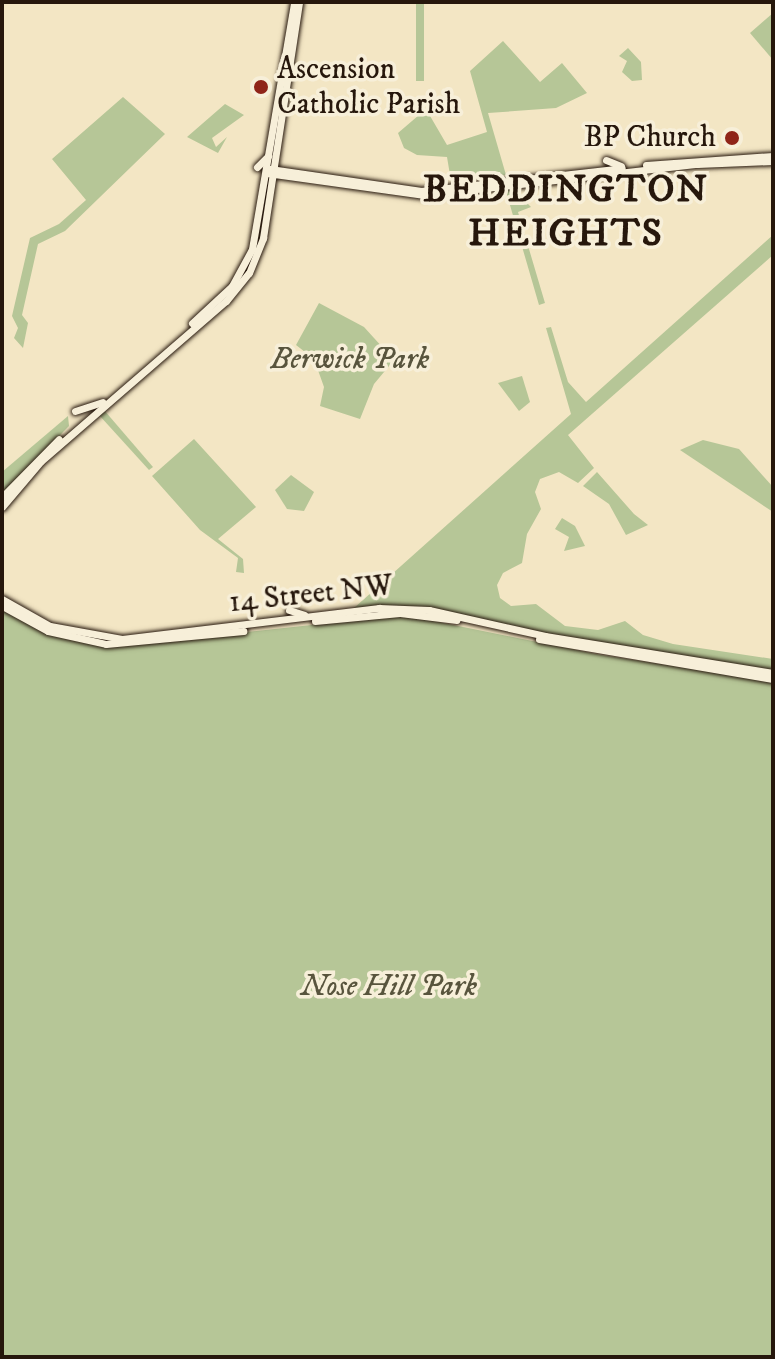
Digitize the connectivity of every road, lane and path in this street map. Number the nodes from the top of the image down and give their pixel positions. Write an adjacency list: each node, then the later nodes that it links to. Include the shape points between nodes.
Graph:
1 (291, 3): 3 (main road); 6 (main road)
2 (306, 13): 3 (main road)
3 (296, 22): 6 (main road)
4 (714, 150): 5 (main road)
5 (731, 155): 7 (main road); 11 (main road)
6 (272, 157): 10 (main road); 12 (main road); 14 (main road)
7 (773, 158): 9 (main road)
8 (606, 160): 11 (main road)
9 (697, 164): 13 (main road); 15 (main road)
10 (257, 167)
11 (631, 167): 19 (main road, via 421,191)
12 (270, 171): 14 (main road); 18 (main road); 24 (main road, via 252,249 232,286)
13 (711, 171)
14 (283, 173): 18 (main road); 19 (main road); 20 (main road)
15 (590, 176): 17 (main road); 21 (main road)
16 (376, 177): 19 (main road)
17 (608, 183)
18 (270, 187): 27 (main road, via 263,238 240,286)
19 (387, 187)
20 (357, 188): 21 (main road, via 404,195); 23 (main road)
21 (473, 190): 22 (main road)
22 (488, 195)
23 (368, 197)
24 (103, 402): 25 (main road); 28 (main road, via 35,459)
25 (75, 411)
26 (86, 432): 27 (main road)
27 (66, 439): 29 (main road)
28 (2, 497)
29 (2, 507)
30 (2, 599): 33 (main road, 14 Street NW, via 50,626 122,639)
31 (2, 606): 34 (main road, 14 Street NW, via 70,638 122,645 380,614 423,614 546,641)
32 (289, 610): 33 (main road)
33 (309, 617): 34 (main road, 14 Street NW, via 379,608 429,610)
34 (773, 676)

